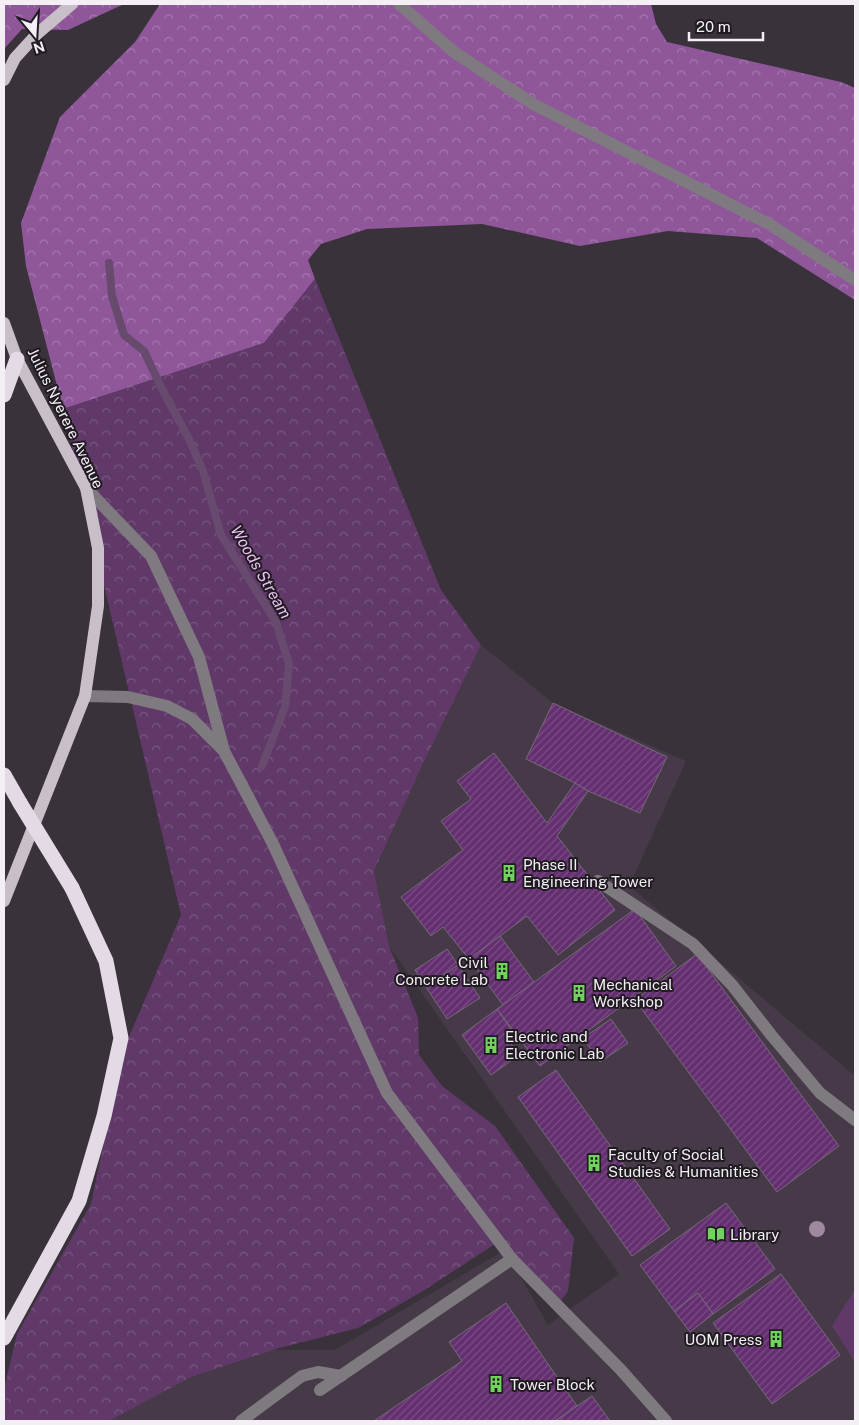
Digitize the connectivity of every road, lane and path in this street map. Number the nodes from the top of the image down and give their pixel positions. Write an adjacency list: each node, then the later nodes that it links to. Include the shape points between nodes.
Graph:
1 (72, 4): 3 (main road, via 15,58)
2 (399, 4): 4 (street, via 454,52 533,104 769,224)
3 (4, 80)
4 (855, 280)
5 (4, 323): 6 (main road, Julius Nyerere Avenue)
6 (18, 359): 7 (highway); 8 (main road, Julius Nyerere Avenue)
7 (4, 395)
8 (86, 488): 9 (main road, Julius Nyerere Avenue, via 98,548 98,606); 10 (street, via 152,556 199,657)
9 (85, 696): 10 (street, via 128,697 167,706 192,719); 13 (main road, Julius Nyerere Avenue)
10 (224, 751): 15 (street, via 273,844 387,1093)
11 (4, 776): 16 (highway, bridge, via 72,888 106,961 121,1038 104,1116 79,1201)
12 (598, 882): 14 (street, via 693,944 732,985 820,1093)
13 (4, 901)
14 (855, 1120)
15 (512, 1259): 17 (street); 20 (street, via 621,1370)
16 (4, 1338)
17 (341, 1376): 18 (street); 19 (street, via 318,1372 302,1376)
18 (320, 1390)
19 (241, 1421)
20 (666, 1421)

